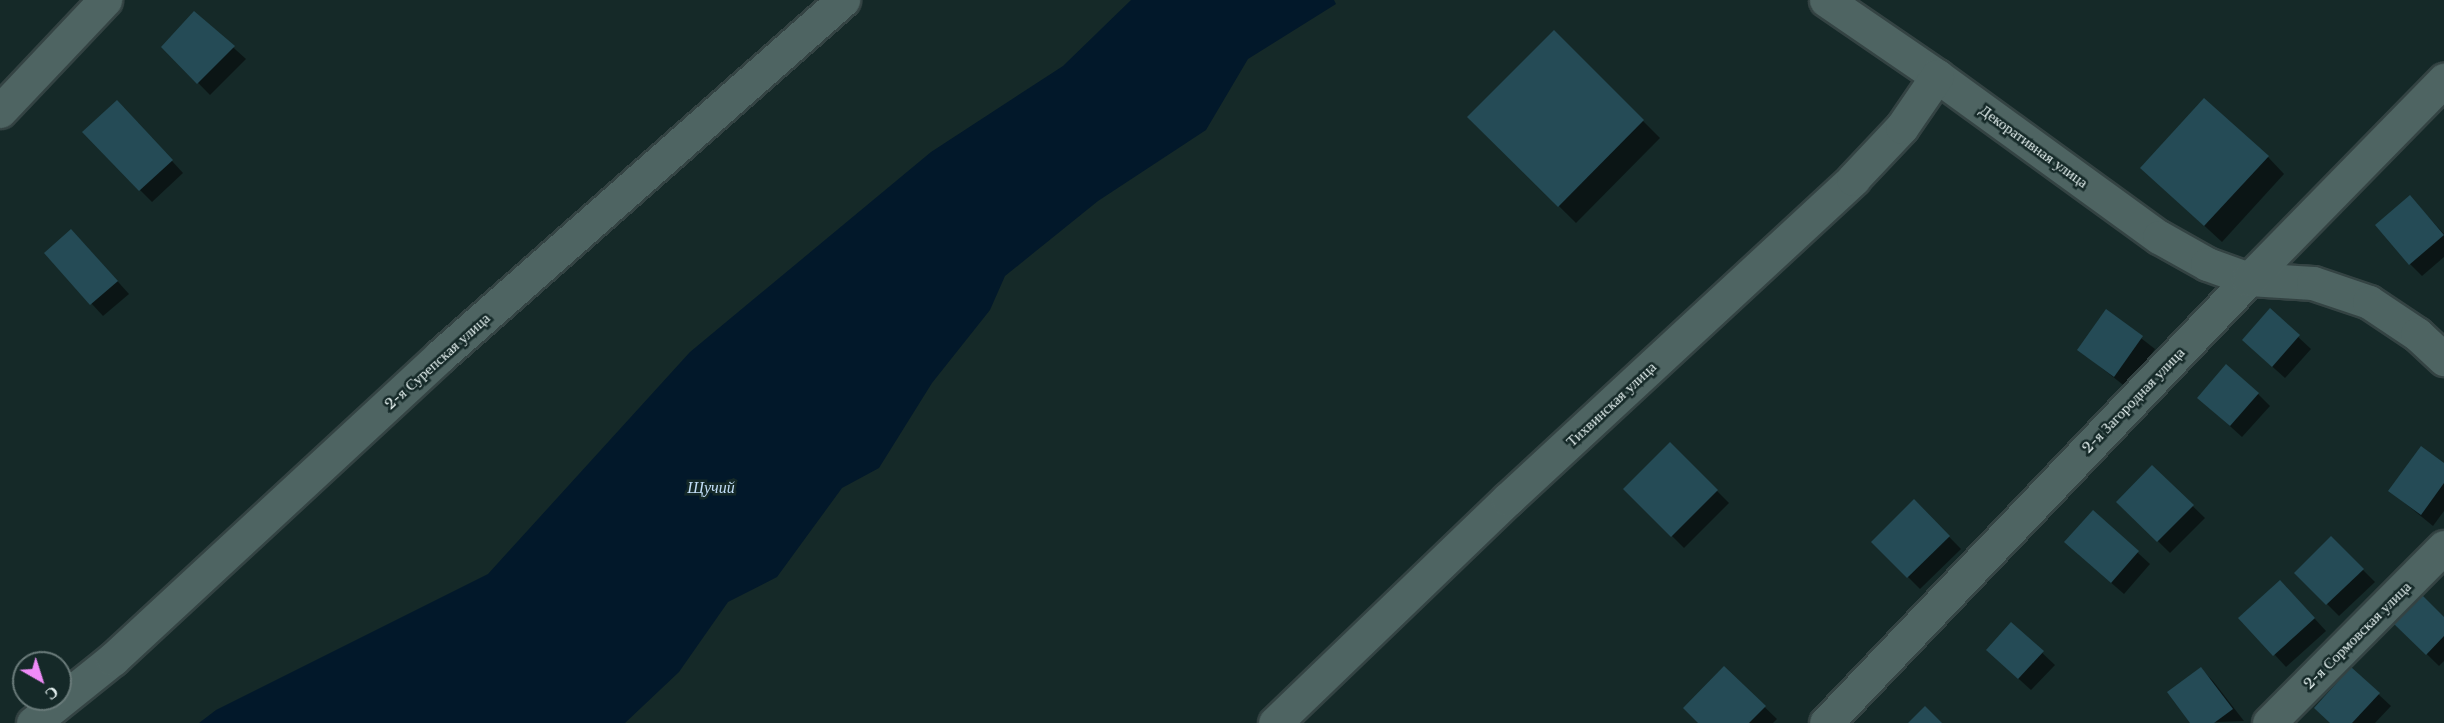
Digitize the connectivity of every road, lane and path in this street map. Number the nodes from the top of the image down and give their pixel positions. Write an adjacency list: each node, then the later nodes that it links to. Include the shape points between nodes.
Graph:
1 (105, 0): 6 (street)
2 (843, 0): 10 (street, 2-я Сурепская улица, via 440,356 112,659)
3 (1826, 0): 4 (street, Декоративная улица)
4 (1937, 76): 7 (street, Декоративная улица, via 2158,237 2207,264); 11 (street, Тихвинская улица, via 1902,127 1853,179 1508,499)
5 (2444, 80): 7 (street, 2-я Загородная улица)
6 (0, 111)
7 (2249, 279): 8 (street, Декоративная улица, via 2313,282 2369,302 2417,334); 12 (street, 2-я Загородная улица)
8 (2444, 359)
9 (2444, 547): 13 (street, 2-я Сормовская улица)
10 (33, 723)
11 (1275, 723)
12 (1826, 723)
13 (2270, 723)

